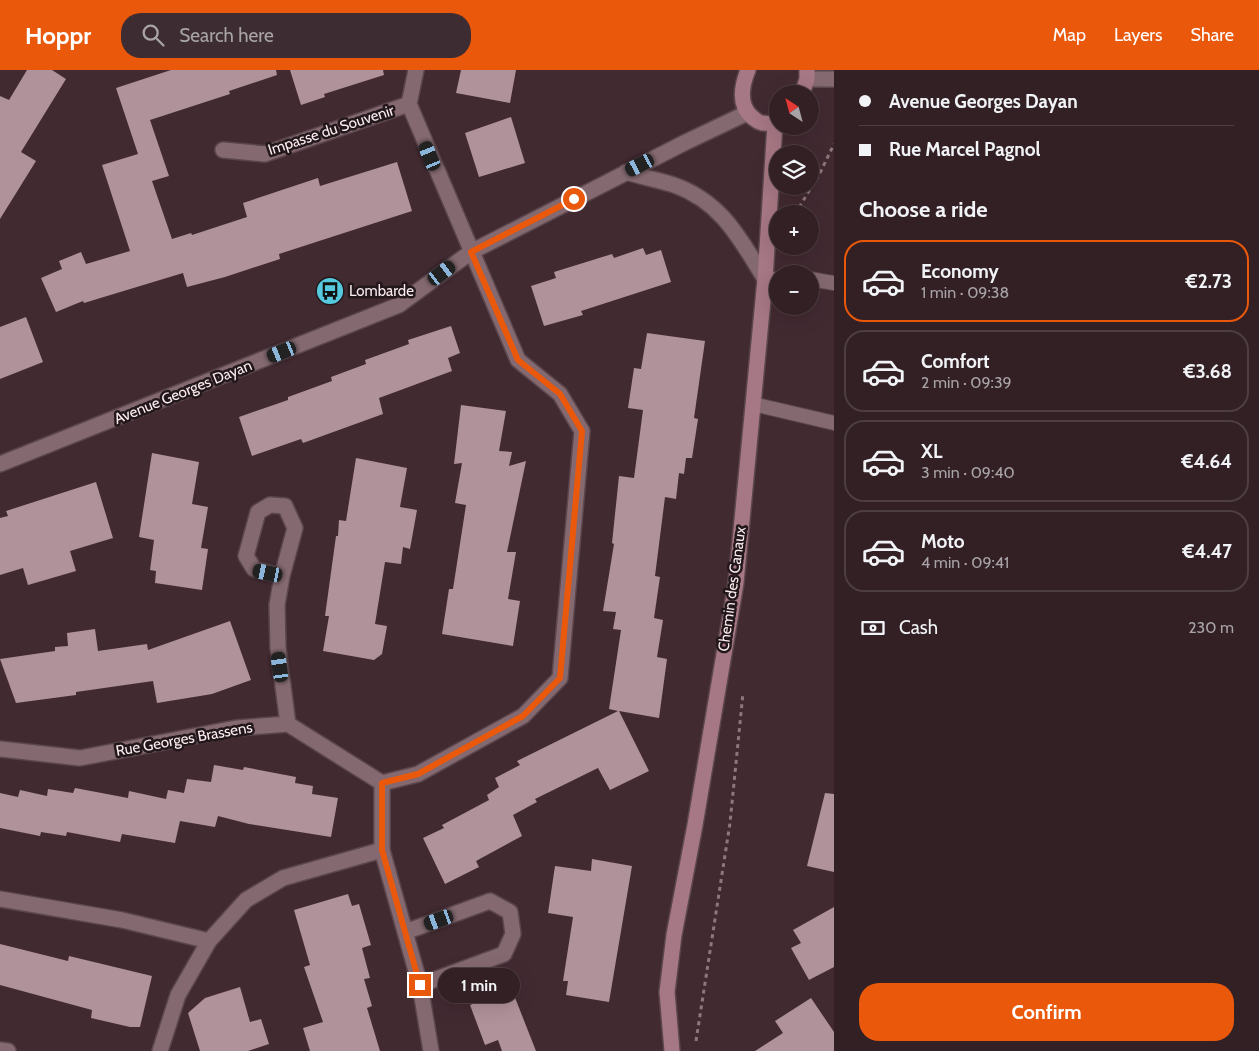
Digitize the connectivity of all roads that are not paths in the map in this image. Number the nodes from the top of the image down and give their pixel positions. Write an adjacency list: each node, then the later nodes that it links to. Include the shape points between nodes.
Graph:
1 (416, 70): 5 (street)
2 (748, 70): 6 (street, via 742,103)
3 (834, 78): 4 (street)
4 (805, 81)
5 (409, 104): 9 (street, Impasse du Souvenir, via 265,154); 11 (street)
6 (747, 113): 7 (street, via 758,122); 10 (street, Avenue Georges Dayan)
7 (769, 123)
8 (776, 135): 12 (street, Chemin des Canaux)
9 (223, 150)
10 (626, 172): 11 (street, Avenue Georges Dayan); 13 (street, via 675,186 710,204 734,228)
11 (471, 252): 19 (street, Avenue Georges Dayan, via 399,305); 23 (street, via 518,360 560,394 582,431 560,678 523,716 418,774)
12 (771, 265)
13 (769, 276)
14 (819, 281): 15 (lane)
15 (834, 284)
16 (769, 293): 17 (street, Chemin des Canaux)
17 (753, 404): 18 (lane); 33 (street, Chemin des Canaux, via 736,583 674,935 667,992)
18 (834, 423)
19 (0, 464)
20 (282, 576): 20 (street, via 254,570 246,556 258,512 270,505 285,506 295,528); 21 (street, via 277,605 278,648)
21 (288, 724): 22 (street, Rue Georges Brassens, via 236,728 80,758); 23 (street)
22 (0, 749)
23 (382, 783): 24 (street)
24 (382, 850): 26 (street); 27 (street, via 284,878 246,900)
25 (0, 899): 27 (street, via 122,920)
26 (405, 932): 28 (street); 28 (street, via 490,901 510,912 513,934 504,954)
27 (209, 941): 31 (street, via 178,995)
28 (420, 985): 32 (street)
29 (0, 1050): 30 (street)
30 (8, 1051)
31 (160, 1051)
32 (431, 1051)
33 (672, 1051)

